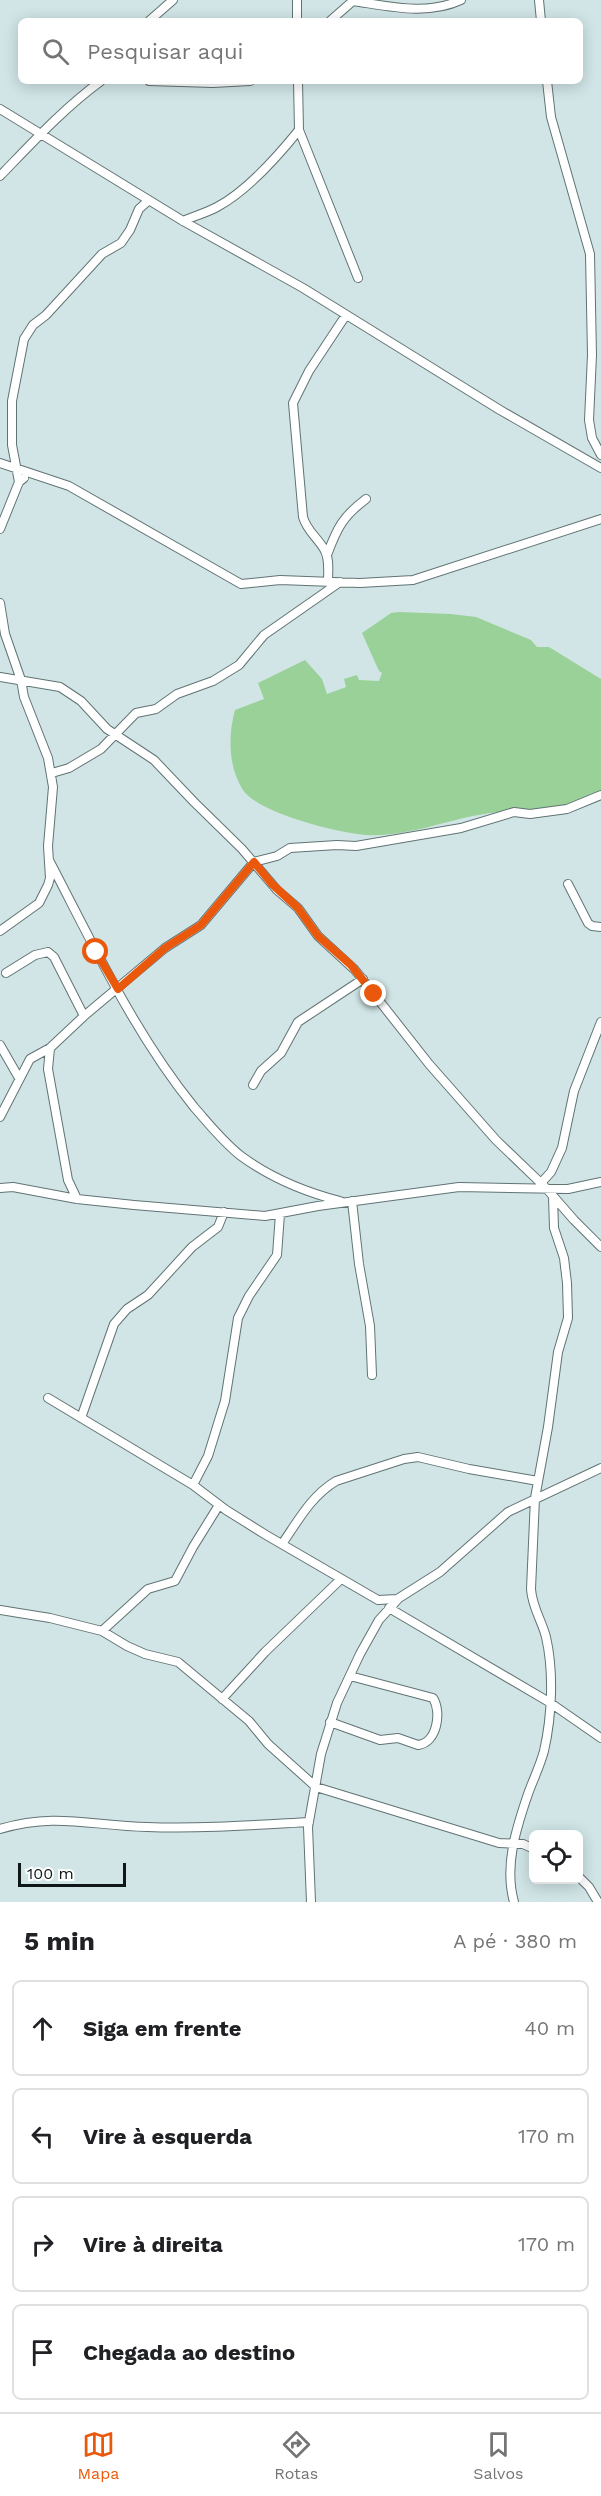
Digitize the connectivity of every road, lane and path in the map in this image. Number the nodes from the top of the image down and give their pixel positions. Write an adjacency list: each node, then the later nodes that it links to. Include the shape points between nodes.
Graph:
1 (173, 0): 6 (street)
2 (297, 0): 7 (street)
3 (461, 0): 5 (street, via 428,9)
4 (539, 0): 9 (street)
5 (354, 1): 8 (street)
6 (152, 18)
7 (297, 18)
8 (334, 18)
9 (541, 18)
10 (98, 84): 15 (street)
11 (298, 84): 14 (street)
12 (547, 84): 21 (street, via 551,117 590,254 589,420 592,438)
13 (0, 109): 15 (street)
14 (299, 130): 18 (street, via 233,196 218,207); 19 (street)
15 (41, 134): 16 (street); 17 (street)
16 (0, 176)
17 (149, 200): 18 (street); 23 (street, via 139,209 121,243 102,254 24,339 12,401)
18 (183, 221): 20 (street)
19 (358, 278)
20 (346, 315): 24 (street); 30 (street, via 293,403 303,517)
21 (601, 454)
22 (0, 463): 23 (street)
23 (15, 468): 25 (street); 26 (street)
24 (601, 468)
25 (32, 472): 26 (street); 31 (street, via 69,486 241,584 279,580)
26 (19, 482): 29 (street)
27 (366, 499): 30 (street, via 341,522)
28 (601, 519): 32 (street, via 413,580)
29 (0, 529)
30 (327, 555): 31 (street)
31 (328, 582): 32 (street)
32 (340, 582): 36 (street, via 264,635 239,665 213,681 177,694 156,709 136,713)
33 (0, 603): 35 (street, via 5,634)
34 (0, 677): 35 (street)
35 (21, 680): 36 (street, via 69,692); 37 (street)
36 (116, 735): 37 (street, via 92,756); 40 (street, via 154,760)
37 (52, 773): 39 (street)
38 (601, 795): 40 (street, via 567,809 514,812 461,828 356,846 290,848)
39 (50, 860): 43 (street, via 50,878 39,903); 46 (street)
40 (254, 862): 45 (street, via 298,908 318,936); 46 (street, via 201,925 165,948)
41 (568, 884): 42 (street, via 588,923)
42 (601, 927)
43 (0, 931)
44 (6, 973): 47 (street, via 35,955 48,952)
45 (363, 979): 52 (street, via 298,1022 281,1053 261,1071); 55 (street, via 435,1070 496,1140)
46 (118, 989): 47 (street); 59 (street, via 164,1069 230,1146 281,1180 322,1197)
47 (84, 1016): 50 (street)
48 (601, 1022): 55 (street, via 574,1091 562,1148)
49 (0, 1045): 51 (street)
50 (50, 1048): 51 (street, via 30,1059); 58 (street, via 48,1069 68,1180)
51 (19, 1078): 53 (street)
52 (253, 1085)
53 (0, 1117)
54 (601, 1182): 55 (street, via 577,1188)
55 (543, 1186): 57 (street); 59 (street, via 459,1187)
56 (0, 1188): 58 (street)
57 (553, 1196): 62 (street); 67 (street, via 554,1228 564,1258 568,1318 558,1352)
58 (78, 1199): 60 (street)
59 (349, 1202): 61 (street); 63 (street, via 370,1326)
60 (224, 1212): 61 (street); 65 (street, via 218,1227 177,1262 148,1295 118,1317)
61 (280, 1214): 68 (street, via 277,1255 238,1318 225,1401 208,1456)
62 (601, 1247)
63 (372, 1375)
64 (48, 1398): 65 (street)
65 (81, 1418): 68 (street)
66 (601, 1468): 69 (street)
67 (538, 1481): 69 (street); 71 (street, via 412,1457 325,1487 315,1495)
68 (193, 1485): 70 (street)
69 (535, 1498): 73 (street, via 508,1512 440,1572); 80 (street, via 531,1597 549,1655)
70 (219, 1505): 71 (street); 77 (street, via 176,1581 148,1589)
71 (282, 1544): 72 (street)
72 (341, 1579): 74 (street); 79 (street)
73 (397, 1599): 74 (street); 76 (street)
74 (378, 1600): 76 (street)
75 (0, 1610): 77 (street)
76 (387, 1611): 78 (street); 80 (street)
77 (102, 1630): 79 (street, via 145,1654 178,1662)
78 (350, 1676): 81 (street); 81 (street, via 433,1698 434,1734 418,1745 398,1738 380,1740)
79 (222, 1699): 83 (street)
80 (549, 1702): 82 (street); 87 (street, via 543,1753 516,1834)
81 (330, 1722): 83 (street)
82 (601, 1738)
83 (316, 1787): 84 (street); 86 (street)
84 (309, 1822): 85 (street, via 146,1827 68,1820); 91 (street)
85 (0, 1829)
86 (499, 1843): 87 (street); 89 (street)
87 (518, 1844): 88 (street); 89 (street)
88 (529, 1847)
89 (511, 1860): 92 (street)
90 (583, 1880): 93 (street)
91 (312, 1902)
92 (514, 1902)
93 (598, 1902)

